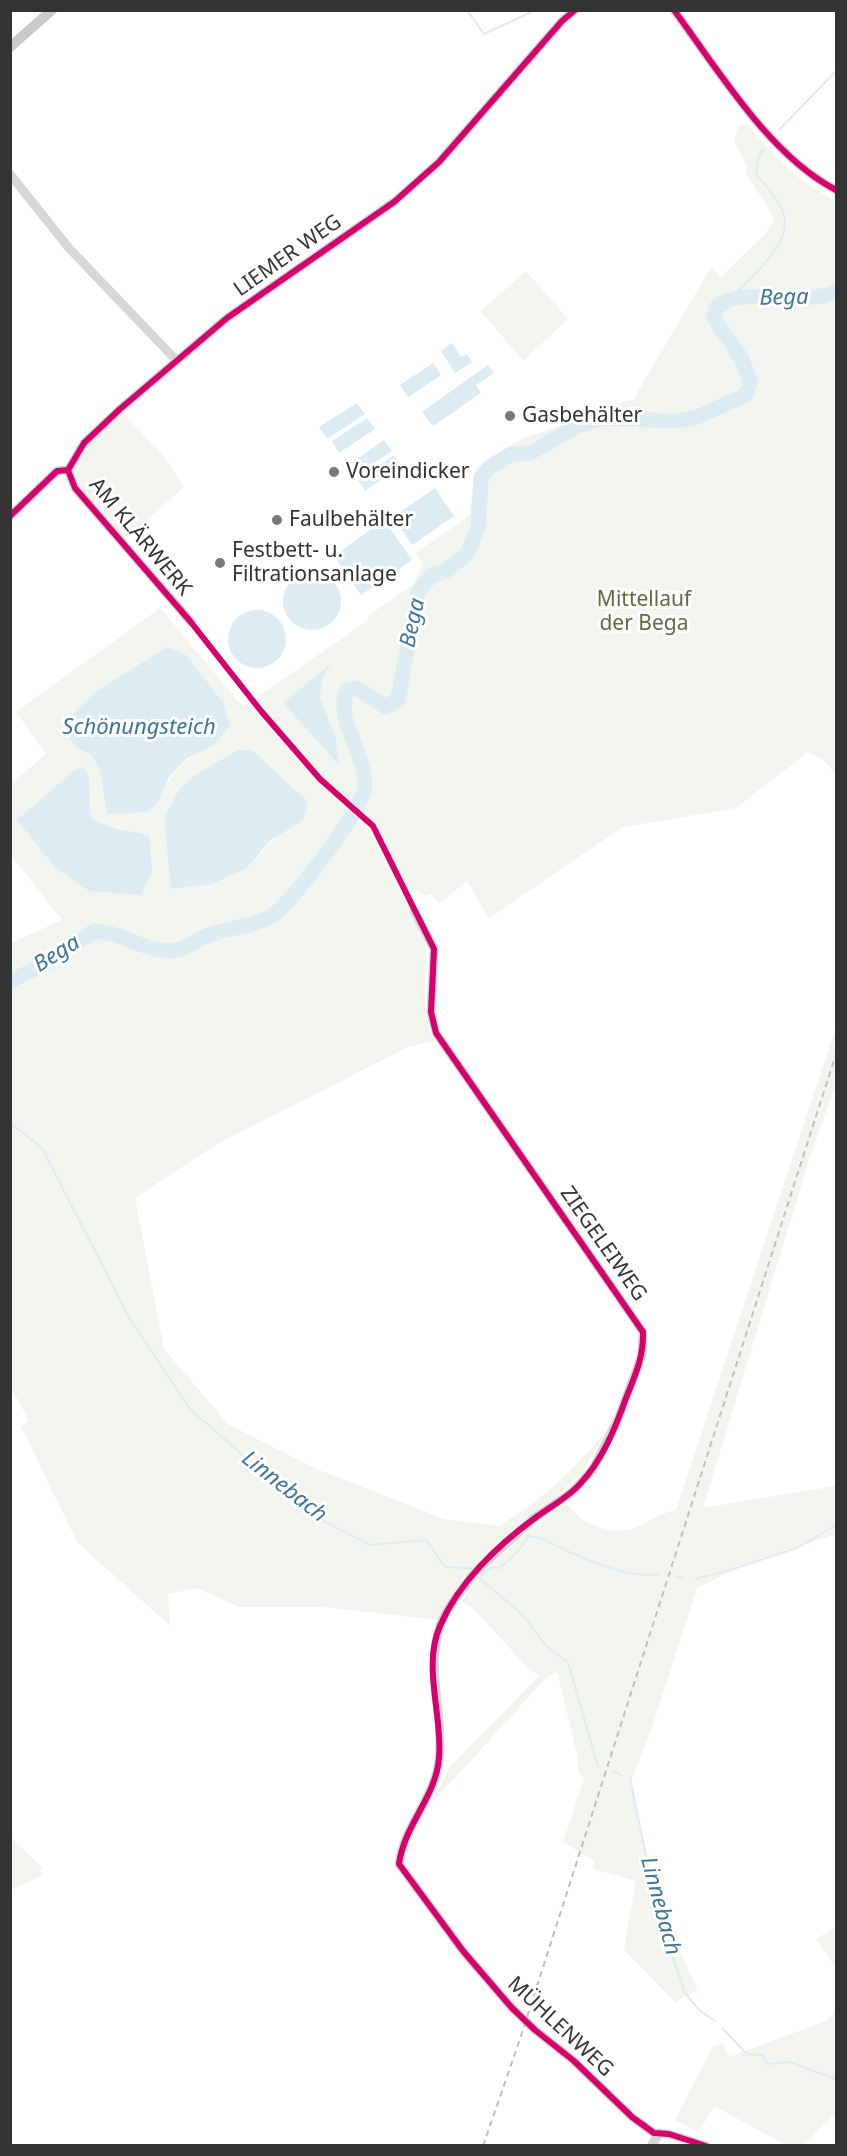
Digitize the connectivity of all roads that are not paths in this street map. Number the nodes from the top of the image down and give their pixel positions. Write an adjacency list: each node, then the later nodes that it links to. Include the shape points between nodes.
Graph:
1 (52, 10): 4 (main road)
2 (575, 10): 7 (street, LIEMER WEG, via 439,162 394,202 227,318)
3 (674, 10): 6 (street, via 777,144 806,173)
4 (10, 47)
5 (10, 174): 7 (street, via 68,247)
6 (837, 190)
7 (176, 360): 8 (street, LIEMER WEG, via 84,443)
8 (68, 470): 9 (street, LIEMER WEG, via 57,471); 10 (street, AM KLÄRWERK, via 75,488)
9 (10, 516)
10 (192, 622)
11 (414, 911): 12 (street, ZIEGELEIWEG, via 434,949 431,1012 436,1034 643,1332 644,1350 623,1407 593,1469 572,1492 525,1526 475,1573 439,1627 434,1678 440,1757 432,1787 406,1838)
12 (399, 1864): 13 (street, MÜHLENWEG, via 463,1951 512,2008 632,2117)
13 (660, 2133): 14 (street); 15 (street, MÜHLENWEG)
14 (651, 2145)
15 (706, 2145)

